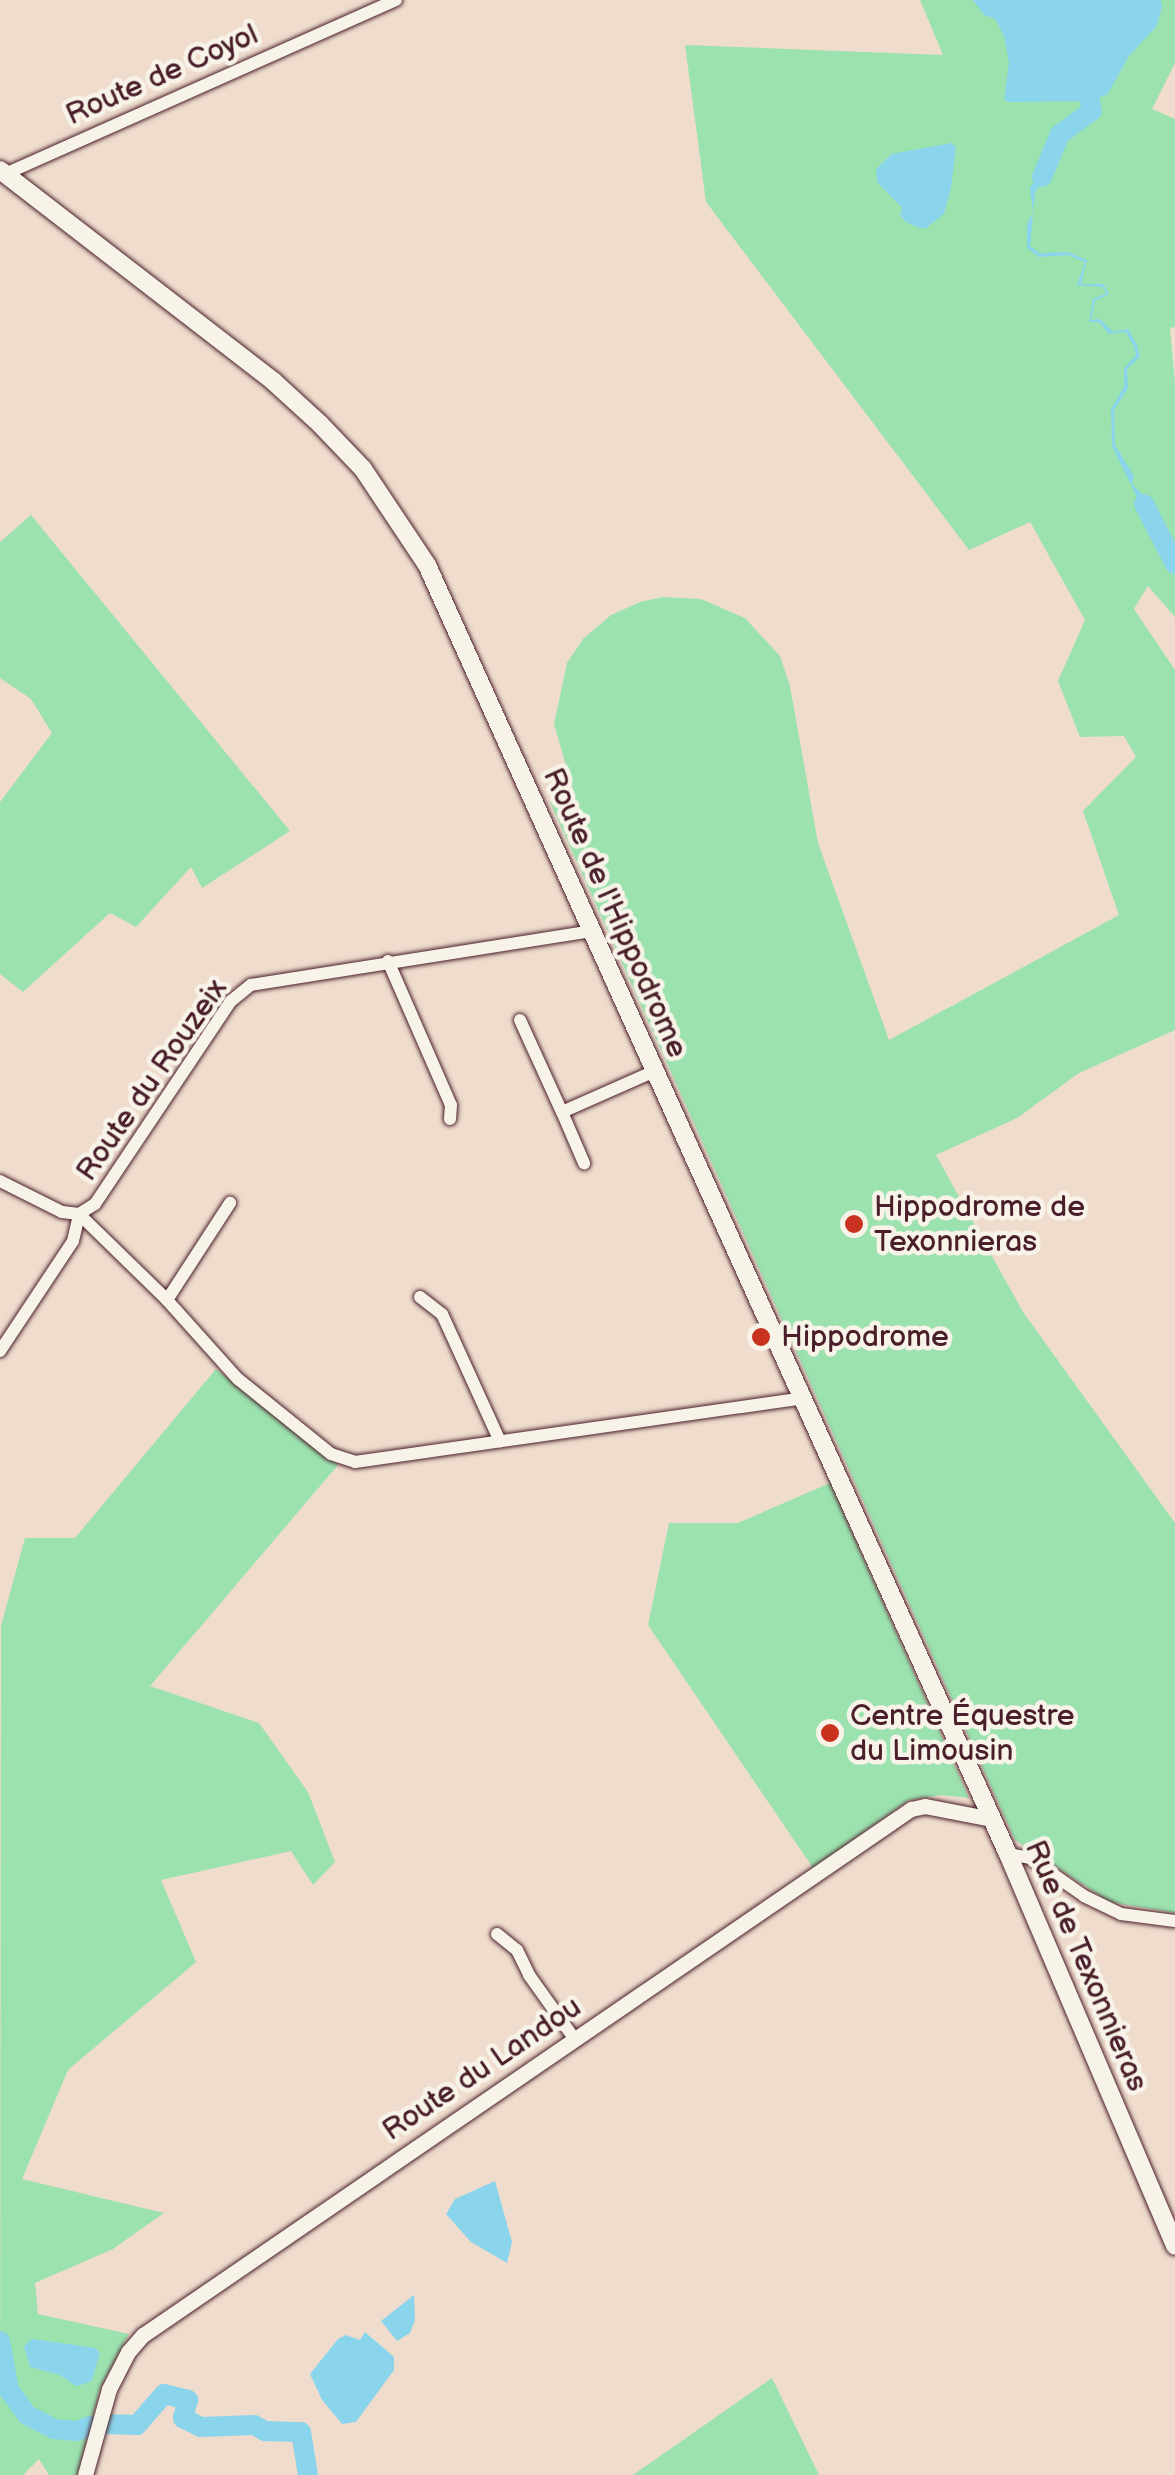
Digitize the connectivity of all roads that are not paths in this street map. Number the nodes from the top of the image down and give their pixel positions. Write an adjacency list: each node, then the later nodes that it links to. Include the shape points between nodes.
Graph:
1 (396, 0): 2 (street, Route de Coyol)
2 (2, 172): 3 (main road, Route de l'Hippodrome, via 274,381 363,469 426,565)
3 (592, 931): 4 (street, Route du Rouzeix); 6 (main road, Route de l'Hippodrome)
4 (388, 962): 8 (street, via 451,1105); 12 (street, Route du Rouzeix, via 250,984 232,1000 95,1204)
5 (520, 1020): 7 (street)
6 (654, 1072): 7 (street); 16 (main road, Route de l'Hippodrome)
7 (562, 1112): 9 (street)
8 (450, 1119)
9 (584, 1163)
10 (0, 1180): 12 (street, Route du Rouzeix, via 62,1212)
11 (230, 1203): 14 (street)
12 (80, 1214): 14 (street); 15 (street, via 73,1241)
13 (420, 1297): 17 (street, via 442,1314)
14 (167, 1300): 17 (street, via 238,1378 330,1454 355,1462)
15 (0, 1351)
16 (804, 1398): 17 (street); 18 (main road, Route de l'Hippodrome)
17 (500, 1441)
18 (992, 1819): 19 (main road, Rue de Texonnieras); 22 (street, Route du Landou, via 911,1809)
19 (1008, 1854): 20 (street, via 1030,1858 1121,1914); 23 (main road, Rue de Texonnieras)
20 (1175, 1921)
21 (497, 1934): 22 (street, via 517,1950)
22 (574, 2038): 24 (street, Route du Landou, via 143,2335 110,2390)
23 (1175, 2246)
24 (85, 2475)

